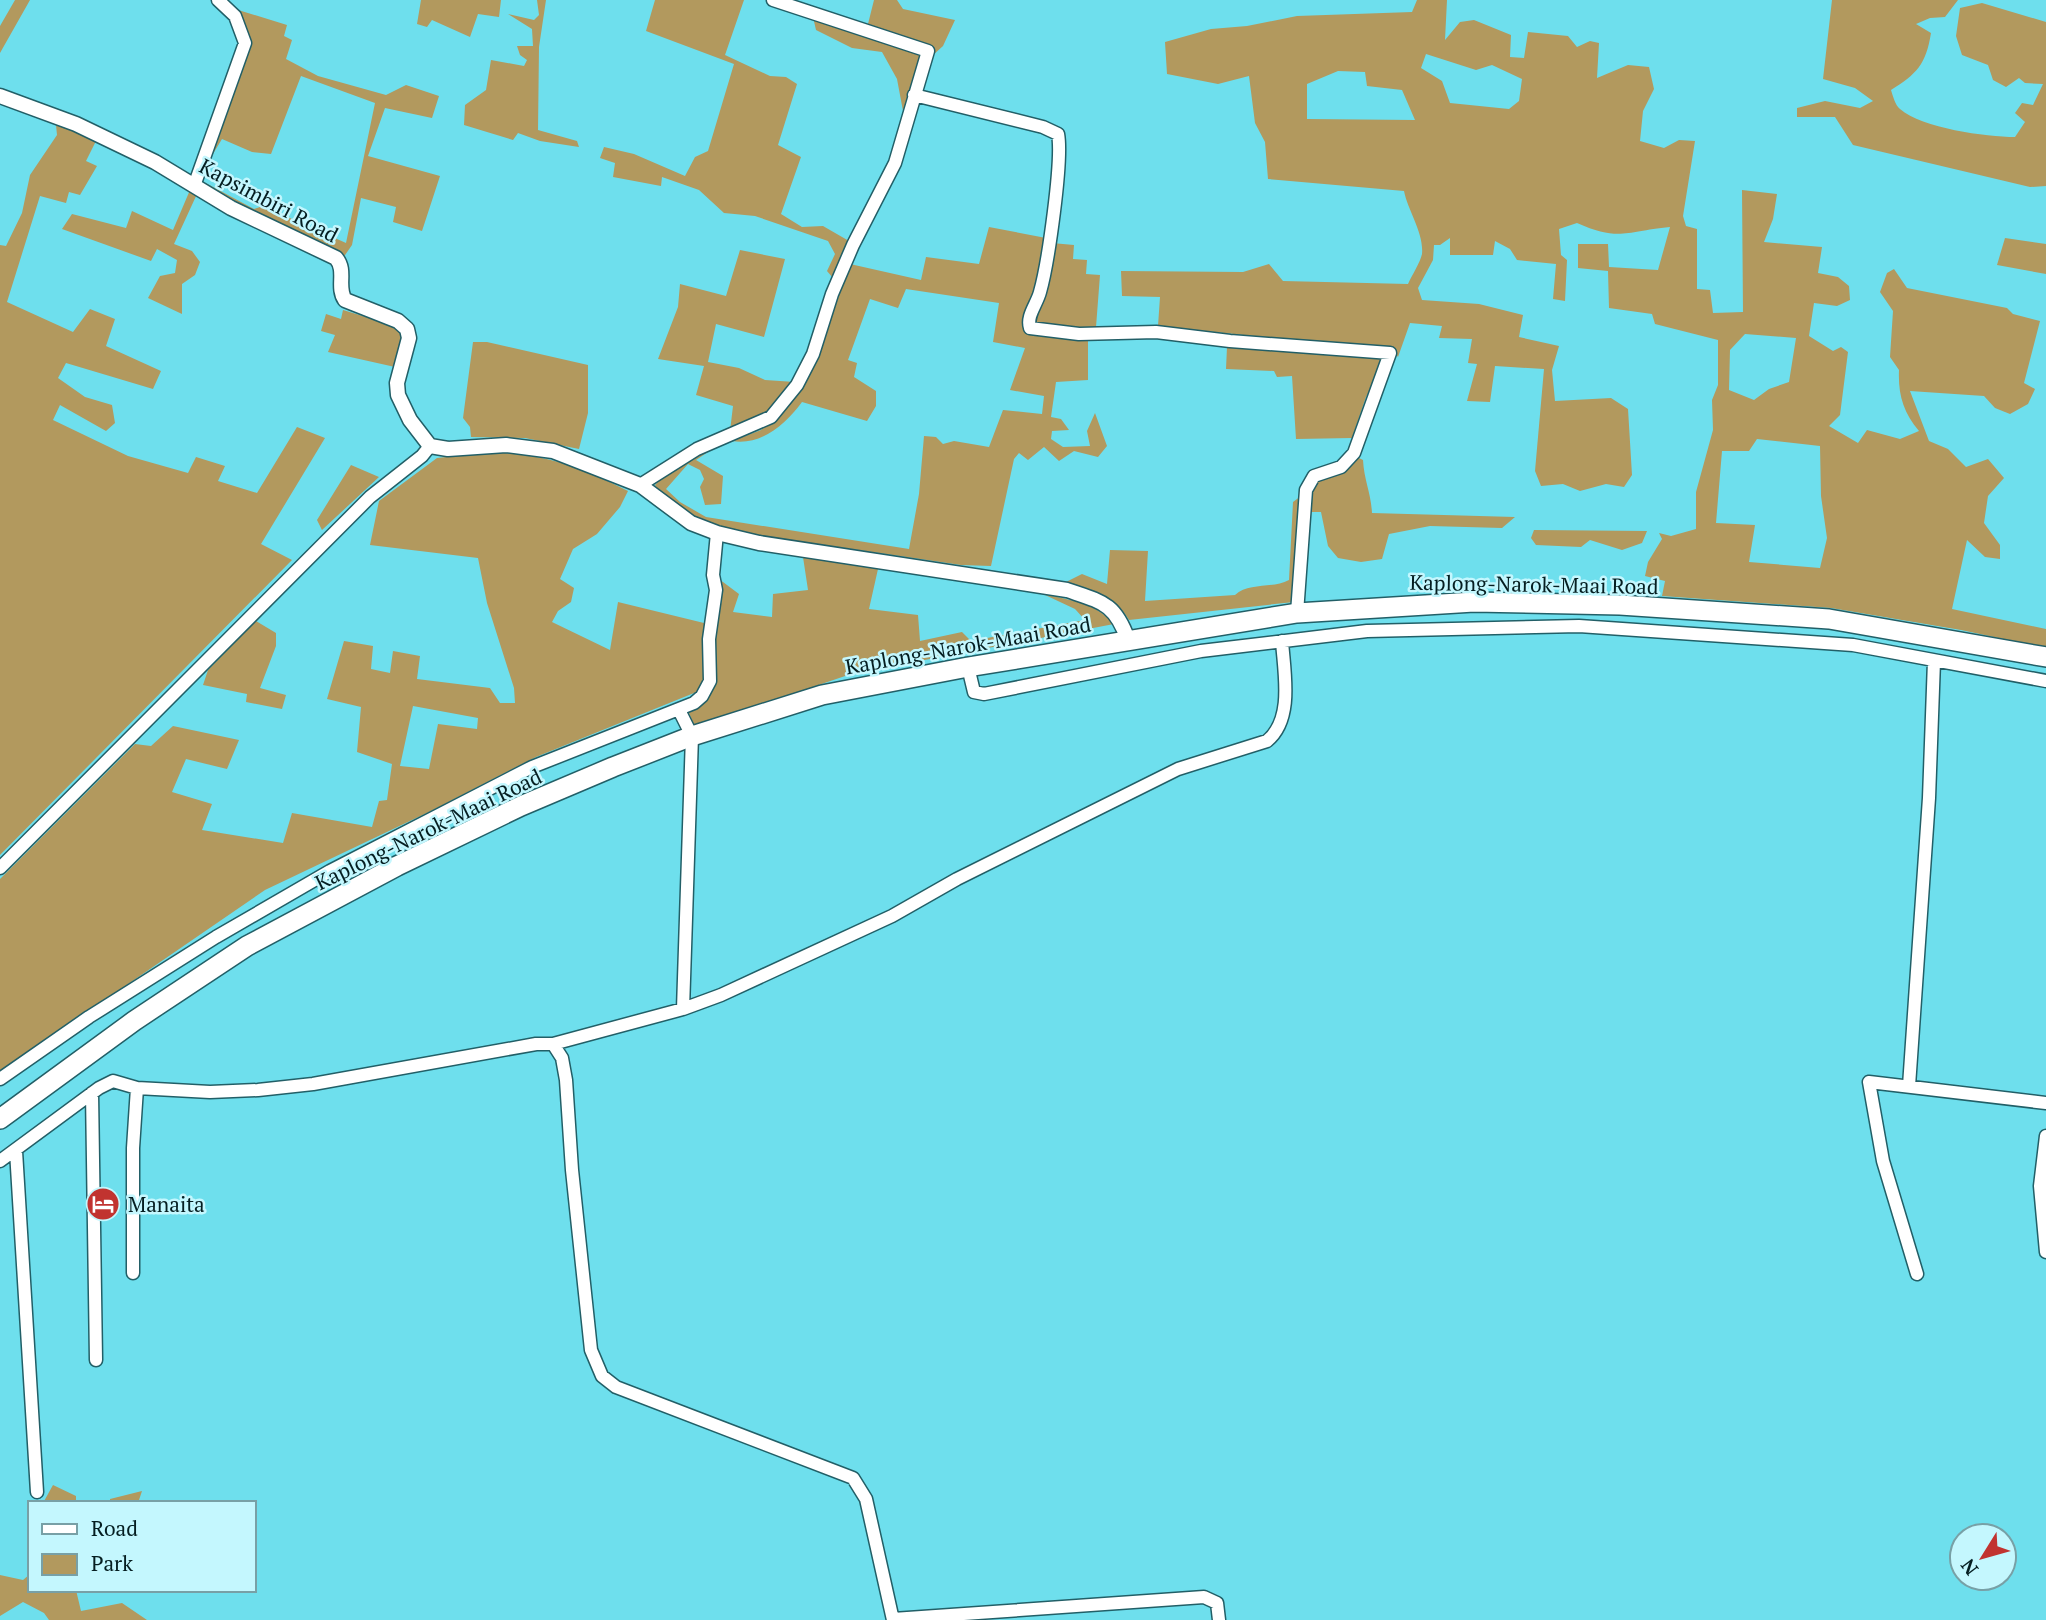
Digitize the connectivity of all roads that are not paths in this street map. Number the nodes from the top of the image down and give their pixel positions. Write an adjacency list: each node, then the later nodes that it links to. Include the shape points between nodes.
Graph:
1 (218, 0): 5 (street, via 235,16 245,43)
2 (773, 0): 4 (street, via 928,51)
3 (0, 96): 5 (street, Kapsimbiri Road, via 76,124)
4 (914, 96): 7 (street, via 895,163 853,244 797,385 771,417 697,449); 11 (street, via 1043,127 1058,135 1046,255 1030,328 1079,334 1156,332 1390,353 1354,453 1341,467 1314,476 1306,490)
5 (194, 186): 6 (street, Kapsimbiri Road, via 336,258 345,300 403,324 409,338 398,395)
6 (430, 446): 7 (street, via 506,445 554,451); 24 (street, via 370,497)
7 (640, 485): 8 (street, via 691,523)
8 (717, 533): 14 (street, via 1067,590 1108,605 1120,618); 20 (street, via 710,681 702,696)
9 (1491, 602): 10 (highway, Kaplong-Narok-Maai Road); 11 (highway, Kaplong-Narok-Maai Road); 12 (street)
10 (1700, 611): 13 (street); 16 (highway, Kaplong-Narok-Maai Road, via 1829,619)
11 (1297, 613): 14 (highway, Kaplong-Narok-Maai Road)
12 (1495, 628): 13 (street, via 1612,627); 15 (street, via 1390,629)
13 (1697, 634): 17 (street, via 1853,645)
14 (1128, 640): 18 (highway, Kaplong-Narok-Maai Road)
15 (1282, 641): 18 (street, via 1201,651 984,694 974,692); 26 (street, via 1284,714 1275,735 1267,741 1178,769 892,916)
16 (2046, 657)
17 (1934, 660): 19 (street); 30 (street)
18 (968, 667): 21 (highway, Kaplong-Narok-Maai Road, via 822,695)
19 (2046, 681)
20 (679, 710): 21 (street); 22 (street, via 532,767)
21 (692, 736): 23 (highway, Kaplong-Narok-Maai Road, via 521,806); 26 (street)
22 (383, 844): 23 (street); 25 (street, via 275,901)
23 (397, 866): 27 (highway, Kaplong-Narok-Maai Road, via 247,946)
24 (0, 868)
25 (119, 999): 27 (street); 29 (street)
26 (683, 1009): 28 (street)
27 (134, 1021): 34 (highway, Kaplong-Narok-Maai Road)
28 (553, 1044): 31 (street, via 289,1087 210,1092); 43 (street, via 562,1058 566,1080 586,1314 596,1367 616,1387 853,1478 866,1499)
29 (0, 1079)
30 (1909, 1086): 33 (street); 40 (street, via 1871,1080 1868,1089 1883,1161)
31 (137, 1088): 32 (street, via 113,1081); 39 (street)
32 (92, 1093): 36 (street); 41 (street)
33 (2046, 1103)
34 (0, 1119)
35 (2046, 1136): 38 (street, via 2040,1186)
36 (16, 1151): 37 (street); 42 (street)
37 (1, 1158)
38 (2046, 1252)
39 (133, 1273)
40 (1917, 1274)
41 (96, 1360)
42 (37, 1492)
43 (893, 1619): 44 (street, via 1204,1597 1217,1603)
44 (1219, 1620)

